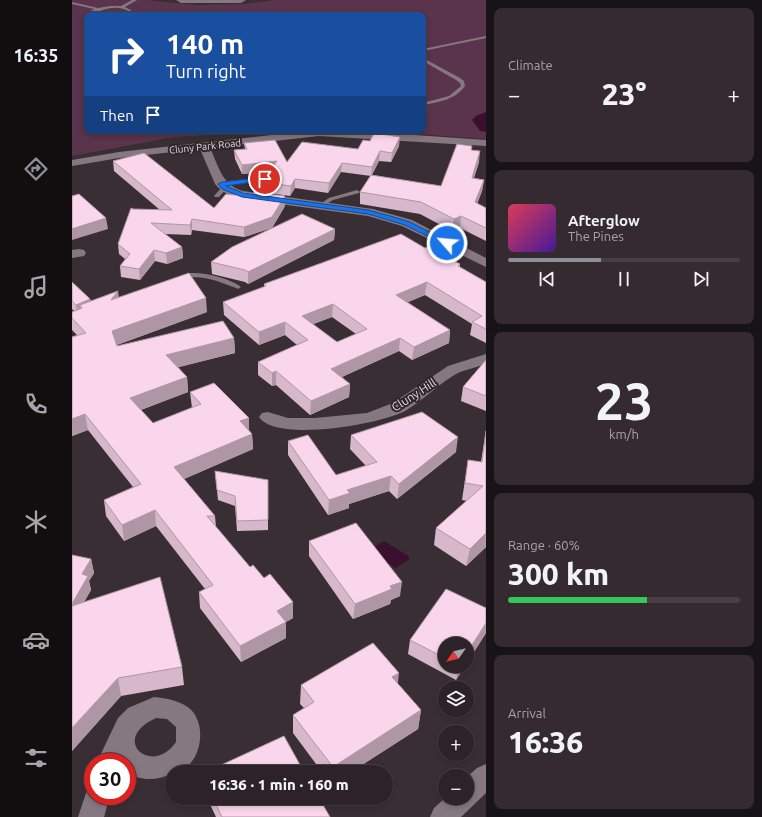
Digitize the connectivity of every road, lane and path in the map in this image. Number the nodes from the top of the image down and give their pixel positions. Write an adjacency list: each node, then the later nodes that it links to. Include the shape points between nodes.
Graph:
1 (135, 0): 5 (lane)
2 (181, 0): 3 (street)
3 (241, 0)
4 (72, 3): 6 (lane)
5 (120, 8): 6 (lane); 8 (lane)
6 (97, 9): 7 (lane)
7 (90, 12)
8 (132, 12)
9 (486, 37): 10 (lane)
10 (426, 49)
11 (426, 61): 12 (lane, via 458,79 464,86 448,98)
12 (426, 103)
13 (311, 134): 16 (street, Cluny Park Road)
14 (367, 134): 15 (street, Cluny Park Road)
15 (486, 143)
16 (204, 147): 17 (street, Cluny Park Road, via 119,155); 19 (street)
17 (72, 164)
18 (265, 179): 19 (lane)
19 (221, 189): 21 (street, via 242,195)
20 (357, 192): 21 (lane, via 331,199)
21 (320, 206): 22 (street, via 368,212 407,223)
22 (486, 263)
23 (172, 280): 24 (lane, via 190,274 203,274)
24 (238, 287)
25 (486, 359): 26 (street, Cluny Hill, via 454,369 399,407 367,418 315,424 286,424)
26 (268, 417)
27 (122, 735): 28 (street); 29 (street, via 122,748 128,758 137,765); 29 (street, via 133,716 143,710 154,707 168,708 179,713 187,723 190,735 186,749 174,761)
28 (113, 753)
29 (151, 769): 30 (street)
30 (136, 772)
31 (486, 776): 32 (street)
32 (474, 787)
33 (455, 805): 34 (street)
34 (442, 817)

